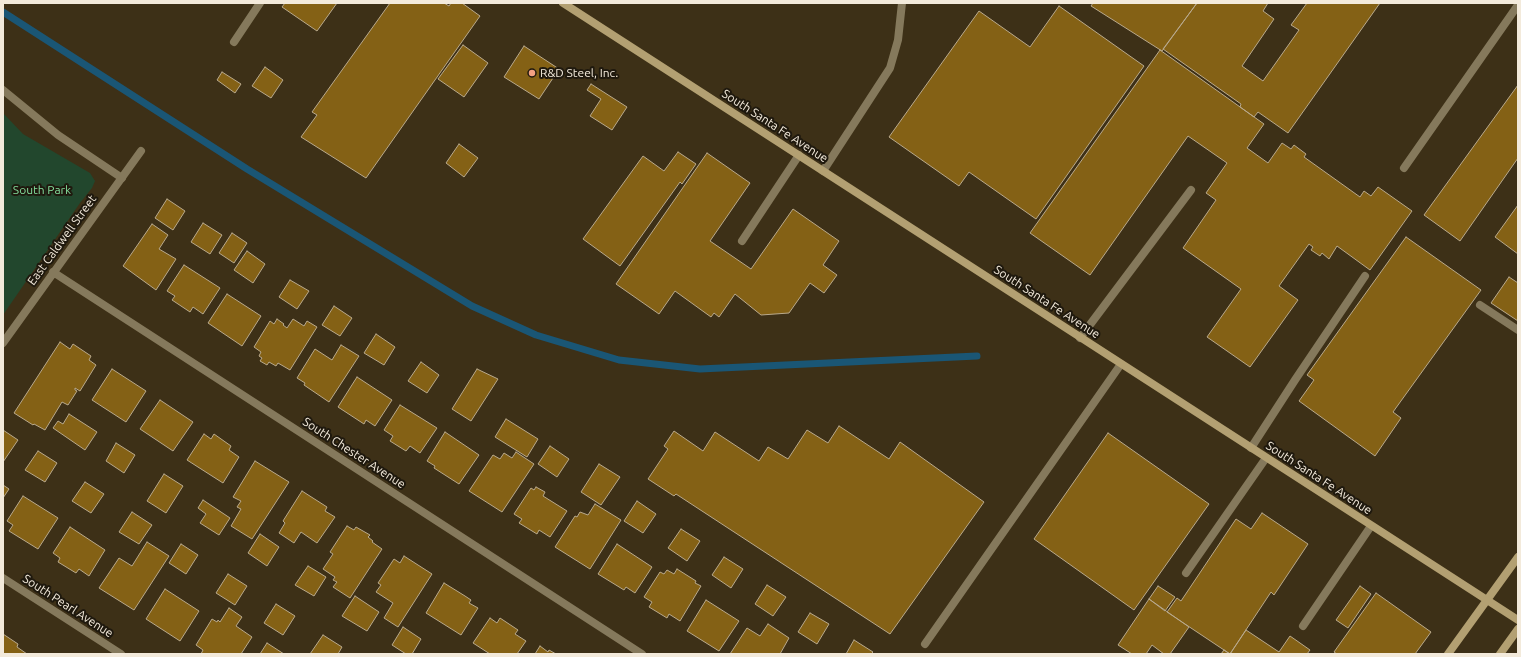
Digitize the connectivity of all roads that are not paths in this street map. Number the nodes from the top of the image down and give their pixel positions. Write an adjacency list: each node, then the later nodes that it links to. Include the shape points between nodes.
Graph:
1 (260, 3): 5 (street)
2 (563, 3): 8 (main road, South Santa Fe Avenue)
3 (902, 3): 10 (street, via 898,40 890,68)
4 (1518, 5): 9 (street)
5 (234, 42)
6 (3, 90): 11 (street, via 58,136)
7 (141, 151): 11 (street, East Caldwell Street)
8 (799, 156): 10 (main road, South Santa Fe Avenue); 13 (street)
9 (1404, 168)
10 (823, 171): 18 (main road, South Santa Fe Avenue)
11 (122, 178): 14 (street, East Caldwell Street)
12 (1191, 190): 18 (street)
13 (742, 241)
14 (54, 272): 19 (street, East Caldwell Street); 33 (street, South Chester Avenue)
15 (1365, 276): 21 (street)
16 (1480, 305): 17 (street)
17 (1518, 330)
18 (1080, 338): 20 (main road, South Santa Fe Avenue)
19 (3, 343)
20 (1121, 364): 21 (main road, South Santa Fe Avenue); 31 (street)
21 (1251, 448): 22 (main road, South Santa Fe Avenue)
22 (1266, 458): 23 (main road, South Santa Fe Avenue); 25 (street)
23 (1371, 526): 27 (main road, South Santa Fe Avenue); 29 (street)
24 (1518, 557): 27 (main road)
25 (1186, 573)
26 (3, 578): 32 (street, South Pearl Avenue)
27 (1486, 600): 28 (main road, South Santa Fe Avenue); 34 (main road)
28 (1518, 620)
29 (1303, 626)
30 (1518, 630): 35 (main road)
31 (925, 644)
32 (120, 654)
33 (642, 654)
34 (1448, 654)
35 (1500, 654)

